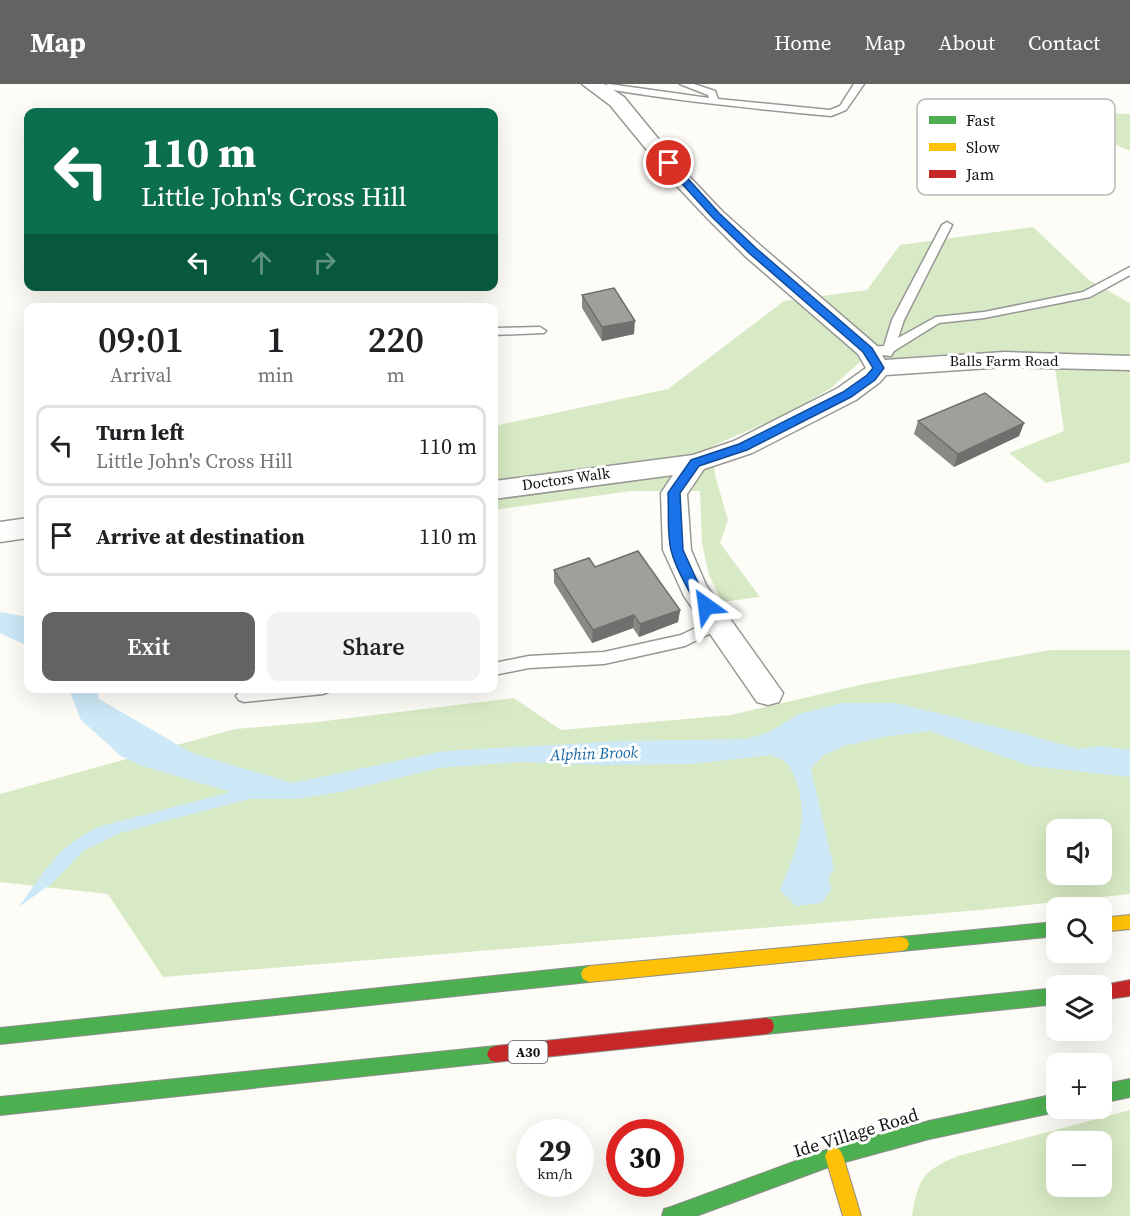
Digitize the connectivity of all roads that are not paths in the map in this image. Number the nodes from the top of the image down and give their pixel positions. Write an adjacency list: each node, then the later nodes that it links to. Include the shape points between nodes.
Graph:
1 (686, 84): 4 (lane, via 712,93)
2 (859, 84): 4 (lane, via 843,108 831,113)
3 (594, 86): 4 (lane); 9 (street, via 617,101 715,215)
4 (712, 102)
5 (947, 225): 9 (lane)
6 (1130, 270): 9 (lane, via 1086,295 936,320)
7 (540, 331): 8 (lane)
8 (498, 332)
9 (878, 356): 10 (street, Balls Farm Road, via 939,361); 11 (street, Doctors Walk, via 871,377 847,394 743,447)
10 (1130, 363)
11 (695, 463): 12 (street, Doctors Walk); 14 (street)
12 (639, 469): 13 (street, Doctors Walk); 14 (street)
13 (498, 488)
14 (674, 493): 17 (street, via 677,550 694,589)
15 (24, 529): 16 (street)
16 (0, 532)
17 (718, 623): 18 (lane, via 685,640 604,658 529,662); 20 (street)
18 (498, 668)
19 (273, 693): 21 (lane)
20 (768, 693)
21 (244, 696)
22 (1130, 922): 23 (main road)
23 (1112, 924)
24 (1046, 930): 28 (main road)
25 (1130, 988): 26 (main road)
26 (1112, 990)
27 (1046, 997): 31 (main road, A30)
28 (0, 1036)
29 (1130, 1088): 30 (main road)
30 (1112, 1092)
31 (0, 1106)
32 (1046, 1106): 33 (main road, Ide Village Road)
33 (834, 1155): 34 (main road, Ide Village Road); 35 (main road)
34 (671, 1216)
35 (852, 1216)

